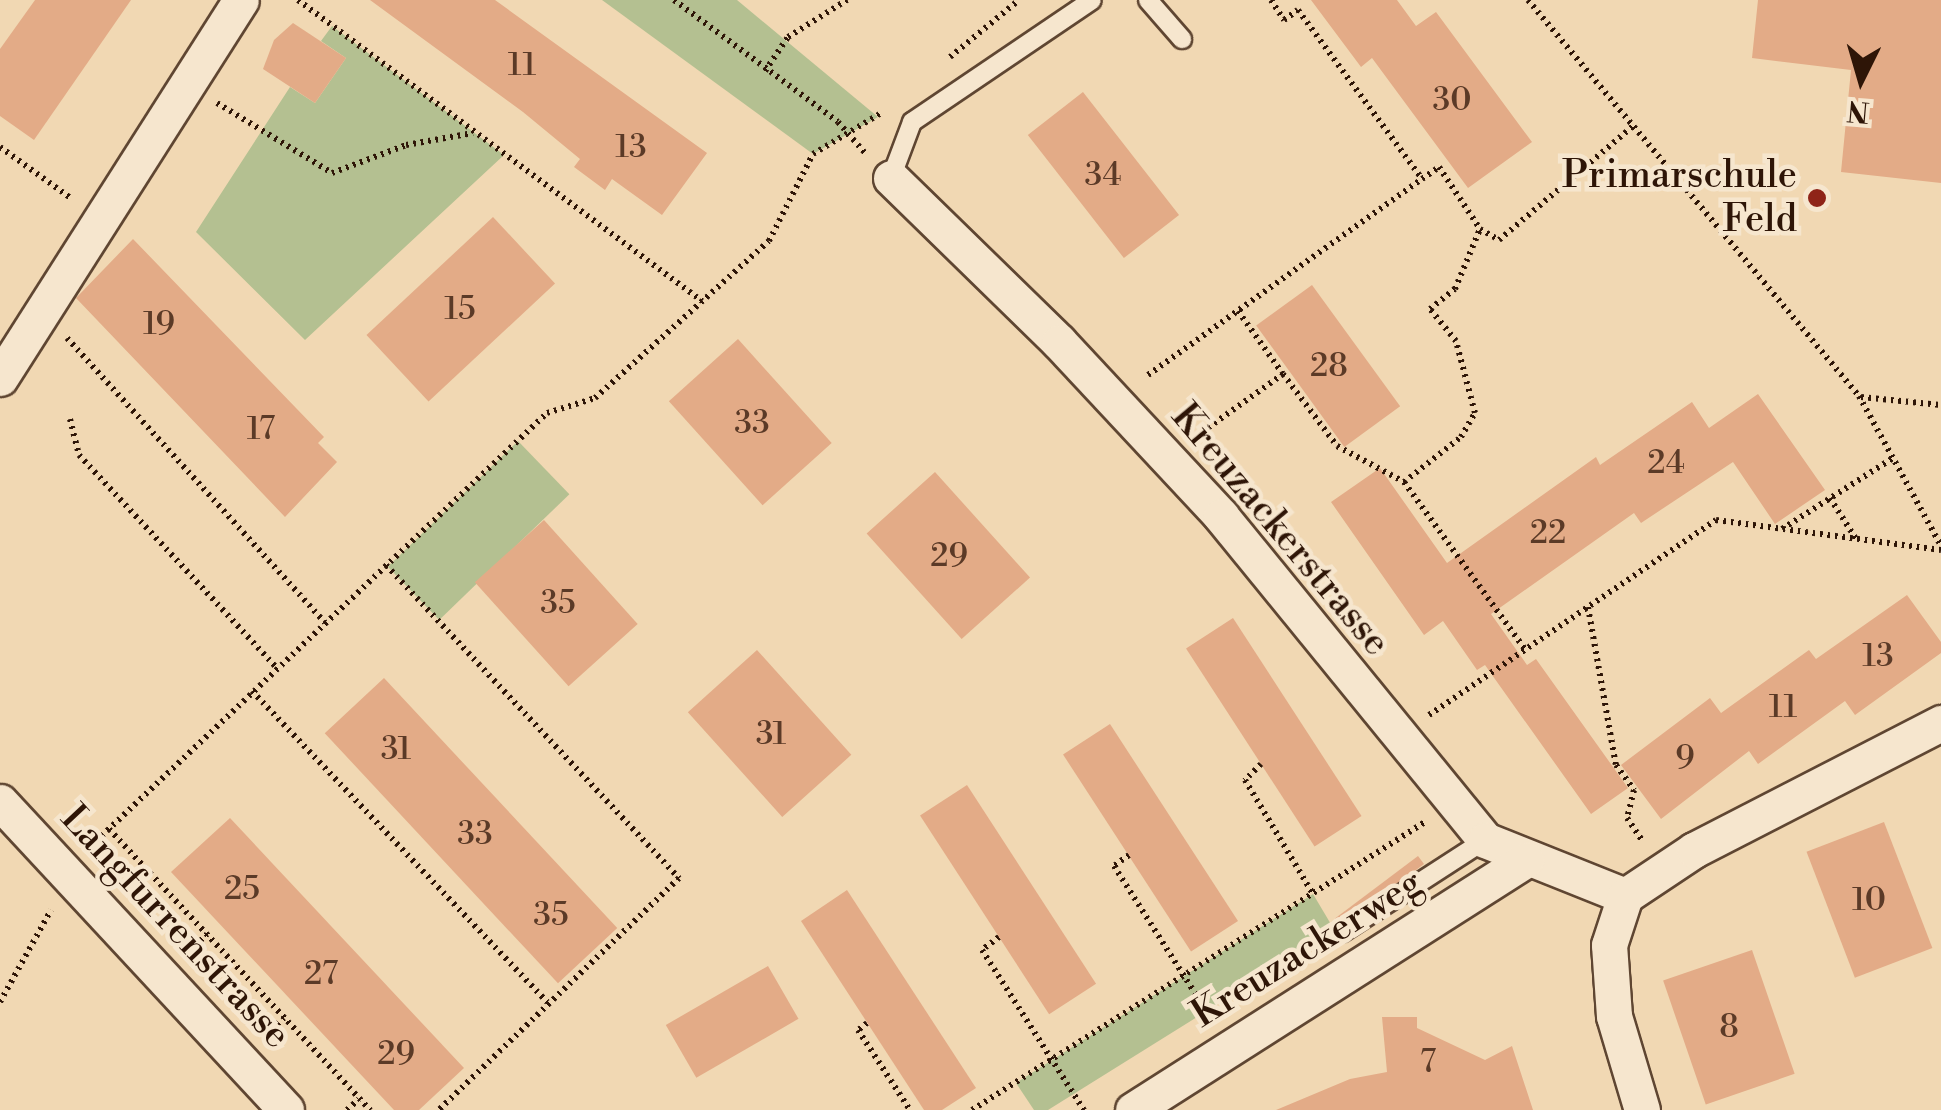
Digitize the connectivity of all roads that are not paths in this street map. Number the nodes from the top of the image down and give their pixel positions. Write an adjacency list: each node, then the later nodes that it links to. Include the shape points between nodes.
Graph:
1 (241, 0): 6 (street)
2 (1092, 0): 5 (lane, via 912,122)
3 (1148, 0): 4 (lane)
4 (1182, 39)
5 (891, 178): 9 (street, Kreuzackerstrasse, via 1060,342 1221,516)
6 (0, 378)
7 (1941, 724): 11 (street, via 1694,850)
8 (0, 802): 13 (street, Langfurrenstrasse)
9 (1485, 840): 10 (street, Kreuzackerstrasse); 12 (lane)
10 (1526, 860): 11 (street, Kreuzackerstrasse); 14 (street, Kreuzackerweg)
11 (1625, 896): 15 (street, via 1609,945 1614,1016)
12 (1343, 932)
13 (286, 1110)
14 (1134, 1110)
15 (1642, 1110)

